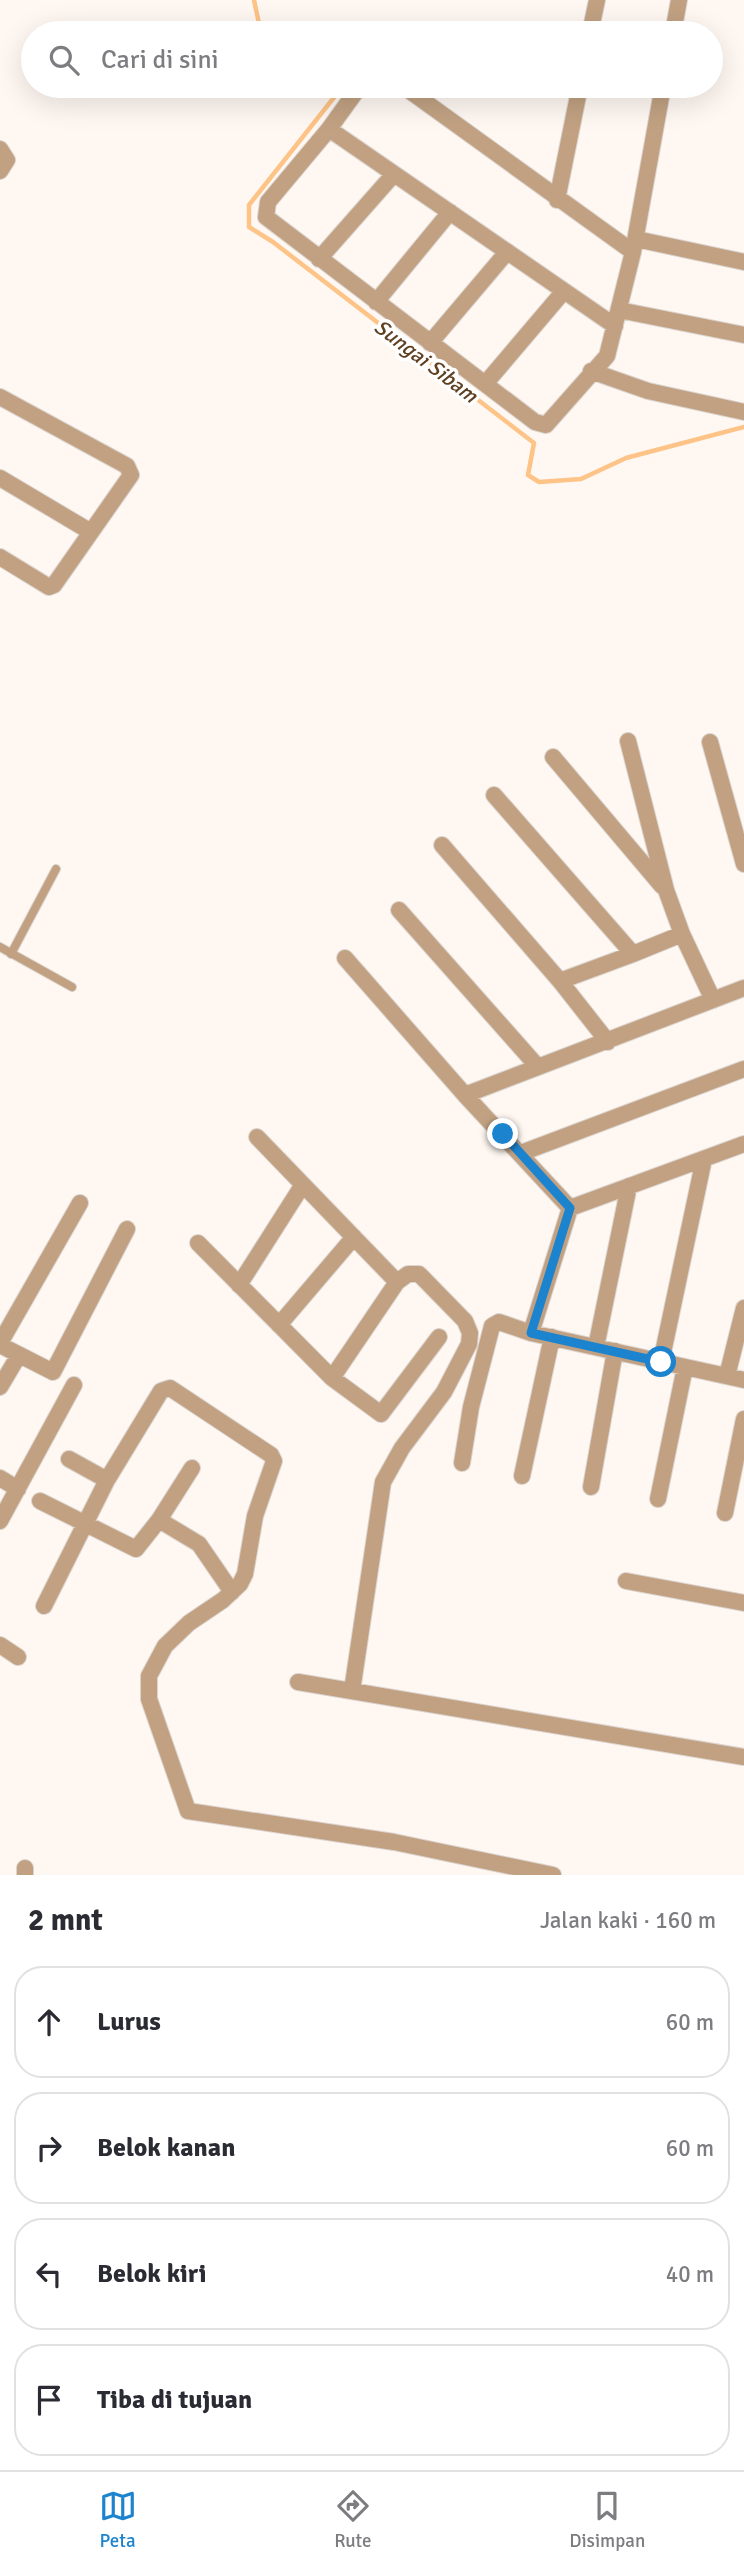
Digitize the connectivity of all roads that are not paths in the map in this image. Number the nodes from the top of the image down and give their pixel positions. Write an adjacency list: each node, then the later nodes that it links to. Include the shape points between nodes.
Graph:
1 (597, 0): 3 (street)
2 (678, 0): 4 (street)
3 (593, 21)
4 (675, 21)
5 (351, 98): 9 (street)
6 (419, 98): 13 (street)
7 (578, 98): 13 (street)
8 (661, 98): 15 (street)
9 (329, 129): 12 (street); 17 (street, via 268,202 266,216)
10 (0, 149): 11 (street, via 7,160)
11 (0, 172)
12 (394, 174): 14 (street); 17 (street)
13 (557, 200): 15 (street)
14 (450, 212): 16 (street); 20 (street)
15 (634, 246): 18 (street); 21 (street)
16 (507, 251): 19 (street); 24 (street)
17 (319, 259): 20 (street)
18 (744, 262)
19 (564, 291): 22 (street); 26 (street)
20 (376, 302): 24 (street)
21 (619, 310): 22 (street); 23 (street)
22 (615, 326): 25 (street, via 607,356)
23 (744, 335)
24 (430, 343): 26 (street)
25 (591, 371): 26 (street, via 546,425 535,422); 28 (street, via 648,391)
26 (485, 384)
27 (0, 397): 30 (street, via 130,470 131,475)
28 (744, 412)
29 (0, 478): 30 (street)
30 (91, 532): 31 (street, via 49,587)
31 (0, 557)
32 (628, 741): 39 (street)
33 (710, 742): 37 (street)
34 (553, 757): 39 (street)
35 (494, 795): 44 (street)
36 (442, 845): 46 (street)
37 (744, 864)
38 (56, 869): 43 (lane)
39 (666, 890): 41 (street)
40 (398, 910): 51 (street)
41 (682, 934): 44 (street); 49 (street)
42 (0, 947): 43 (lane)
43 (11, 954): 47 (lane)
44 (633, 954): 46 (street)
45 (345, 958): 53 (street)
46 (560, 981): 50 (street)
47 (72, 987)
48 (744, 988): 49 (street)
49 (713, 1000): 50 (street)
50 (608, 1042): 51 (street)
51 (538, 1067): 53 (street)
52 (744, 1069): 56 (street)
53 (465, 1095): 56 (street)
54 (257, 1137): 58 (street)
55 (744, 1144): 57 (street)
56 (521, 1153): 61 (street)
57 (704, 1159): 59 (street); 76 (street)
58 (302, 1186): 63 (street); 66 (street)
59 (629, 1186): 61 (street); 73 (street)
60 (80, 1203): 72 (street)
61 (570, 1208): 69 (street)
62 (127, 1229): 75 (street, via 53,1372)
63 (354, 1237): 65 (street); 68 (street)
64 (198, 1243): 66 (street)
65 (397, 1282): 79 (street); 105 (street, via 408,1274 419,1274 465,1321 470,1338 444,1392 383,1482)
66 (239, 1285): 68 (street)
67 (744, 1308): 78 (street)
68 (279, 1325): 79 (street)
69 (531, 1333): 71 (street); 85 (street, via 499,1322 492,1326)
70 (439, 1337): 79 (street, via 381,1414)
71 (552, 1338): 73 (street); 87 (street)
72 (0, 1344): 75 (street)
73 (596, 1347): 74 (street)
74 (615, 1351): 76 (street); 90 (street)
75 (19, 1355): 82 (street)
76 (661, 1362): 77 (street)
77 (685, 1367): 78 (street); 92 (street)
78 (727, 1376): 80 (street)
79 (332, 1378)
80 (744, 1380)
81 (74, 1385): 91 (street)
82 (0, 1387)
83 (744, 1419): 94 (street)
84 (69, 1460): 89 (street)
85 (462, 1463)
86 (192, 1468): 95 (street)
87 (522, 1476)
88 (0, 1478): 91 (street)
89 (107, 1480): 97 (street); 99 (street, via 165,1388 271,1455 274,1461 256,1516 245,1574)
90 (591, 1487)
91 (18, 1489): 96 (street)
92 (658, 1499)
93 (40, 1501): 97 (street)
94 (725, 1513)
95 (159, 1520): 97 (street, via 132,1550); 99 (street, via 199,1544)
96 (0, 1521)
97 (84, 1525): 101 (street)
98 (626, 1581): 100 (street)
99 (232, 1592): 107 (street, via 194,1618 165,1646 149,1676 149,1699 188,1811 394,1842)
100 (744, 1603)
101 (44, 1606)
102 (0, 1645): 103 (street)
103 (18, 1657)
104 (298, 1682): 105 (street)
105 (352, 1691): 106 (street)
106 (744, 1757)
107 (468, 1867): 108 (street)
108 (552, 1875)

